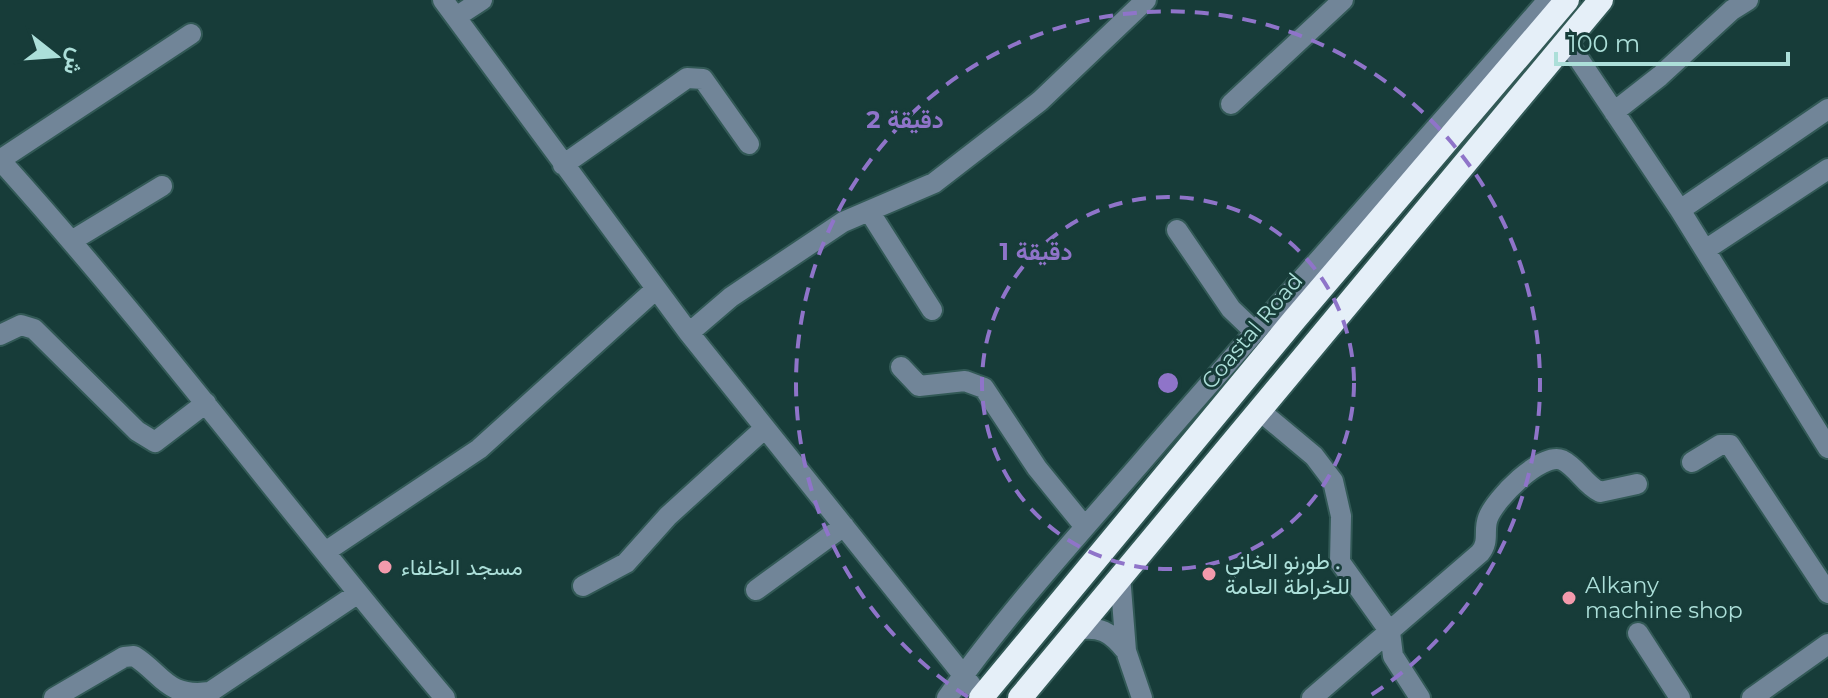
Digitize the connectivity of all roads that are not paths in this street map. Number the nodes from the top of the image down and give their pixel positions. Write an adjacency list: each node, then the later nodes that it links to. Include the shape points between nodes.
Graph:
1 (443, 0): 8 (street)
2 (482, 0): 8 (street)
3 (1146, 0): 20 (street, via 1018,120 934,183)
4 (1343, 0): 11 (street)
5 (1601, 0): 10 (highway)
6 (1748, 0): 13 (street)
7 (1560, 1): 21 (highway, Coastal Road); 29 (street)
8 (456, 17): 16 (street)
9 (191, 34): 15 (street)
10 (1566, 40): 13 (street); 23 (highway)
11 (1231, 104)
12 (1828, 109): 19 (street)
13 (1614, 112): 19 (street)
14 (749, 144): 16 (street, via 703,79 687,78)
15 (0, 160): 24 (street)
16 (563, 165): 26 (street)
17 (1828, 169): 25 (street)
18 (162, 186): 24 (street)
19 (1680, 210): 25 (street)
20 (869, 211): 27 (street); 30 (street, via 843,222 731,297)
21 (1385, 214): 23 (highway); 52 (highway, Coastal Road)
22 (1177, 230): 29 (street, via 1231,309)
23 (1407, 233): 33 (highway)
24 (73, 240): 32 (street)
25 (1705, 250): 35 (street)
26 (656, 289): 30 (street); 40 (street, via 479,449)
27 (932, 310)
28 (2, 330): 32 (street, via 21,325 34,329 137,431 155,442)
29 (1254, 331): 39 (street)
30 (689, 333): 34 (street)
31 (901, 367): 39 (street, via 919,386 965,381 984,388 1037,468)
32 (206, 403): 40 (street)
33 (1260, 411): 41 (highway); 47 (street, via 1314,456 1333,481 1341,516 1340,562)
34 (765, 428): 38 (street); 42 (street, via 668,516 626,563)
35 (1828, 448)
36 (1692, 462): 44 (street, via 1720,445 1730,445)
37 (1637, 484): 47 (street, via 1600,492 1566,462 1544,461 1498,499 1487,519 1480,553)
38 (844, 526): 43 (street); 51 (street)
39 (1085, 527): 51 (street)
40 (325, 552): 45 (street)
41 (1120, 575): 46 (highway); 50 (street)
42 (583, 586)
43 (756, 590)
44 (1828, 593)
45 (357, 594): 53 (street, via 210,692 186,695 168,689 134,656); 54 (street)
46 (1075, 630): 50 (street, via 1095,627 1112,634); 56 (highway)
47 (1390, 632): 58 (street); 59 (street, via 1393,656)
48 (1638, 633): 60 (street)
49 (1828, 644): 61 (street)
50 (1126, 651): 57 (street)
51 (963, 676): 52 (street); 55 (street)
52 (982, 697)
53 (54, 698)
54 (445, 698)
55 (947, 698)
56 (1020, 698)
57 (1142, 698)
58 (1312, 698)
59 (1420, 698)
60 (1680, 698)
61 (1752, 698)

